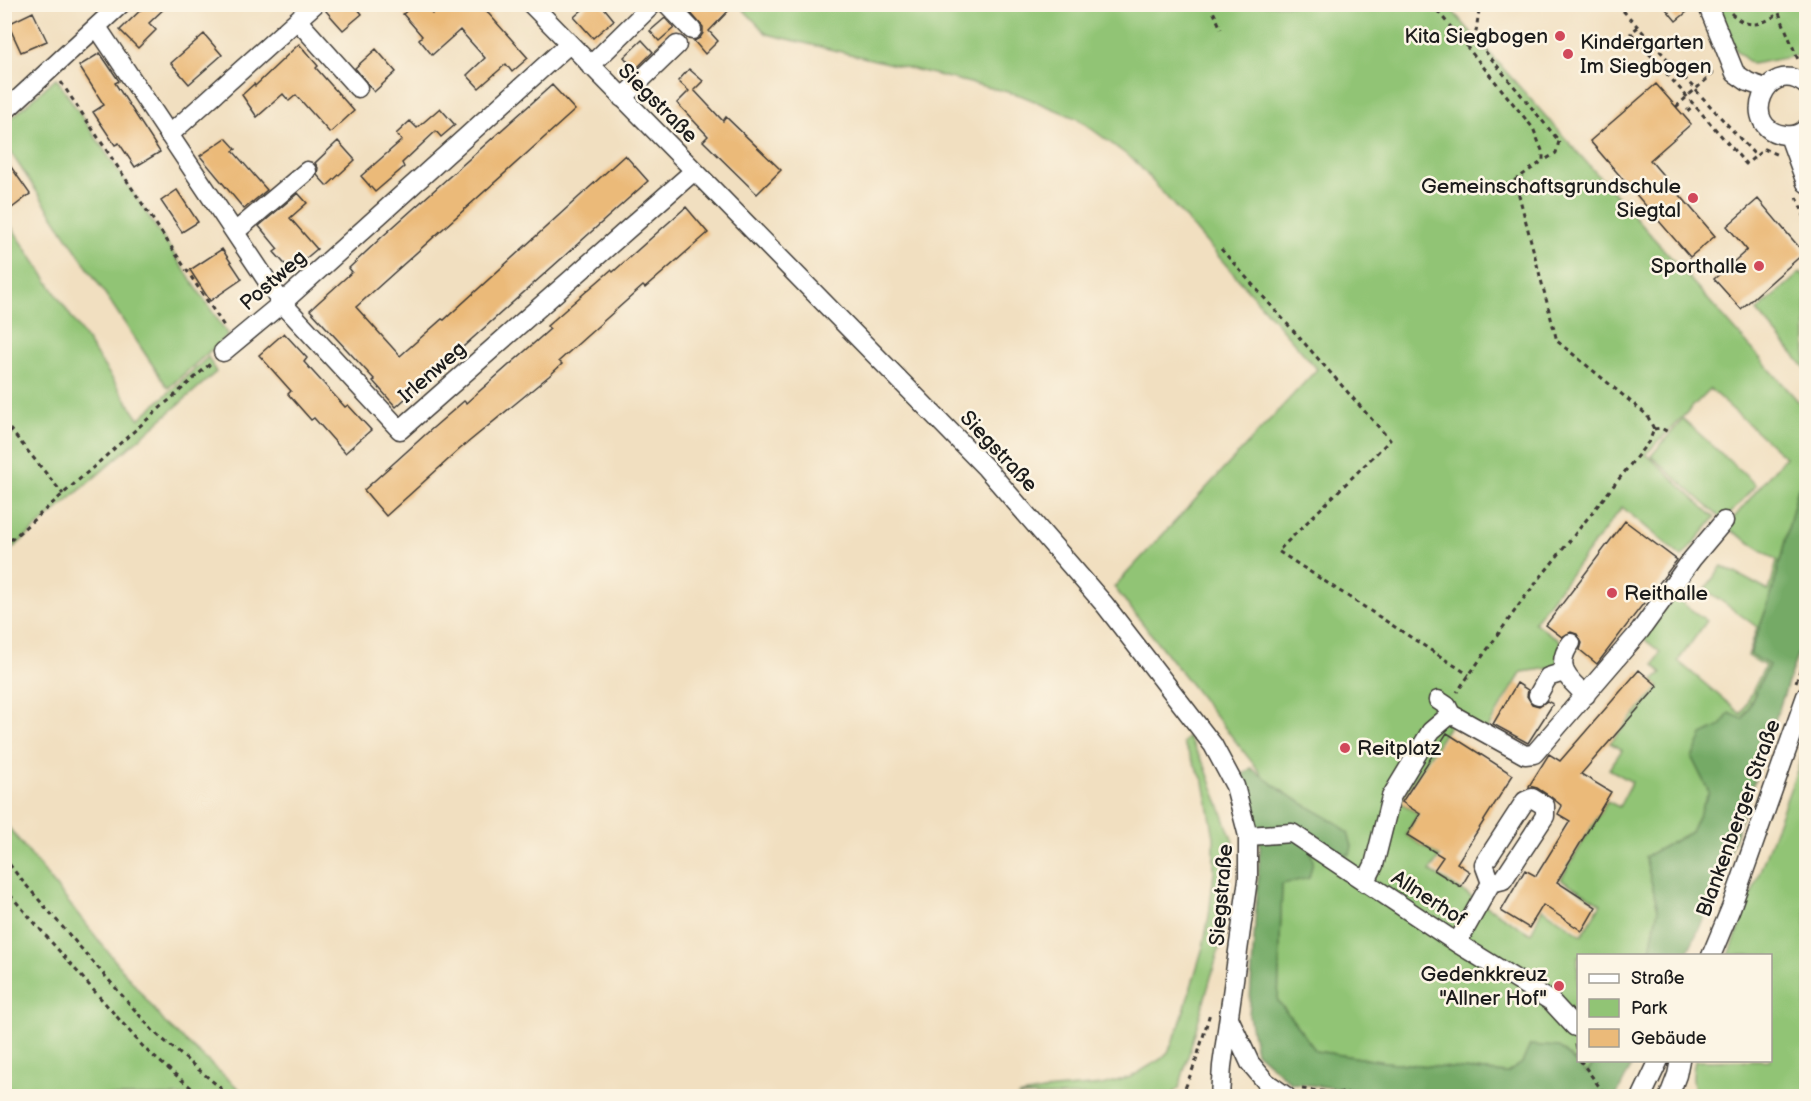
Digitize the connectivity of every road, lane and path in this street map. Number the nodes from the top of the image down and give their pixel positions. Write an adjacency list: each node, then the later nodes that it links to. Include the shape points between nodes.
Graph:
1 (121, 4): 13 (street)
2 (315, 4): 12 (street)
3 (531, 4): 17 (street, Siegstraße)
4 (1210, 4): 15 (path)
5 (1432, 4): 36 (path, via 1533,128)
6 (1469, 4): 11 (path)
7 (1499, 4): 11 (path)
8 (1617, 4): 14 (path)
9 (659, 5): 16 (street); 20 (street)
10 (1708, 6): 19 (path, via 1727,8 1735,18 1752,25 1768,22 1779,13); 25 (street, via 1735,73)
11 (1479, 10): 36 (path, via 1475,39 1559,141 1556,153)
12 (298, 21): 24 (street); 33 (street)
13 (97, 27): 21 (street); 33 (street, Irlenweg)
14 (1639, 27): 26 (path); 28 (path, via 1631,33)
15 (1221, 29)
16 (692, 30)
17 (569, 44): 20 (street, Siegstraße); 43 (street, Postweg)
18 (677, 45): 27 (street)
19 (1800, 64)
20 (590, 66): 27 (street, Siegstraße)
21 (52, 68): 31 (street); 44 (path)
22 (1719, 68): 26 (path)
23 (1806, 85): 25 (street, via 1782,78)
24 (358, 88)
25 (1765, 88): 32 (street, via 1759,105 1763,122 1779,134)
26 (1695, 90): 29 (path, bridge); 34 (path)
27 (621, 98): 38 (street, Siegstraße)
28 (1694, 105): 30 (path); 34 (path, via 1746,164)
29 (1676, 107)
30 (1687, 111)
31 (4, 112)
32 (1801, 134): 39 (street)
33 (169, 135): 41 (street, Irlenweg)
34 (1756, 156): 35 (path, via 1764,149)
35 (1783, 156)
36 (1544, 161): 46 (path, via 1515,180 1557,341 1647,415)
37 (307, 171): 41 (street)
38 (694, 171): 43 (street, Irlenweg, via 400,430); 58 (street, Siegstraße, via 986,468 1105,605 1214,745 1235,786)
39 (1801, 189): 40 (path)
40 (1806, 221)
41 (235, 232): 43 (street, Irlenweg)
42 (1221, 249): 53 (path, via 1390,440 1278,551)
43 (282, 303): 44 (street, Postweg)
44 (229, 347): 48 (path)
45 (4, 422): 48 (path)
46 (1654, 429): 47 (path); 53 (path, via 1650,440)
47 (1670, 433)
48 (63, 494): 50 (path)
49 (1724, 521): 55 (street)
50 (4, 546)
51 (1571, 644): 52 (street, via 1566,650)
52 (1564, 672): 54 (street, via 1548,677); 55 (street)
53 (1468, 675): 57 (path)
54 (1538, 695)
55 (1586, 695): 57 (street, via 1532,756 1508,746)
56 (1806, 696): 64 (street, Blankenberger Straße)
57 (1445, 707): 60 (street, via 1391,797 1374,865)
58 (1248, 836): 60 (street, Allnerhof, via 1293,833); 66 (street, Siegstraße, via 1248,879)
59 (4, 857): 72 (path, via 154,1032)
60 (1365, 883): 63 (street, Allnerhof)
61 (1491, 883): 63 (street)
62 (4, 888): 71 (path, via 146,1050)
63 (1457, 943): 67 (street, Allnerhof, via 1551,1001)
64 (1713, 954)
65 (1211, 1008): 73 (path)
66 (1230, 1020): 74 (street, Siegstraße); 75 (street, via 1250,1063 1266,1082)
67 (1575, 1027)
68 (1581, 1062): 76 (path)
69 (1658, 1062): 77 (street)
70 (1678, 1068): 78 (street); 79 (street)
71 (201, 1096)
72 (230, 1096)
73 (1182, 1096)
74 (1220, 1096)
75 (1286, 1096)
76 (1606, 1096)
77 (1642, 1096)
78 (1669, 1096)
79 (1681, 1096)

